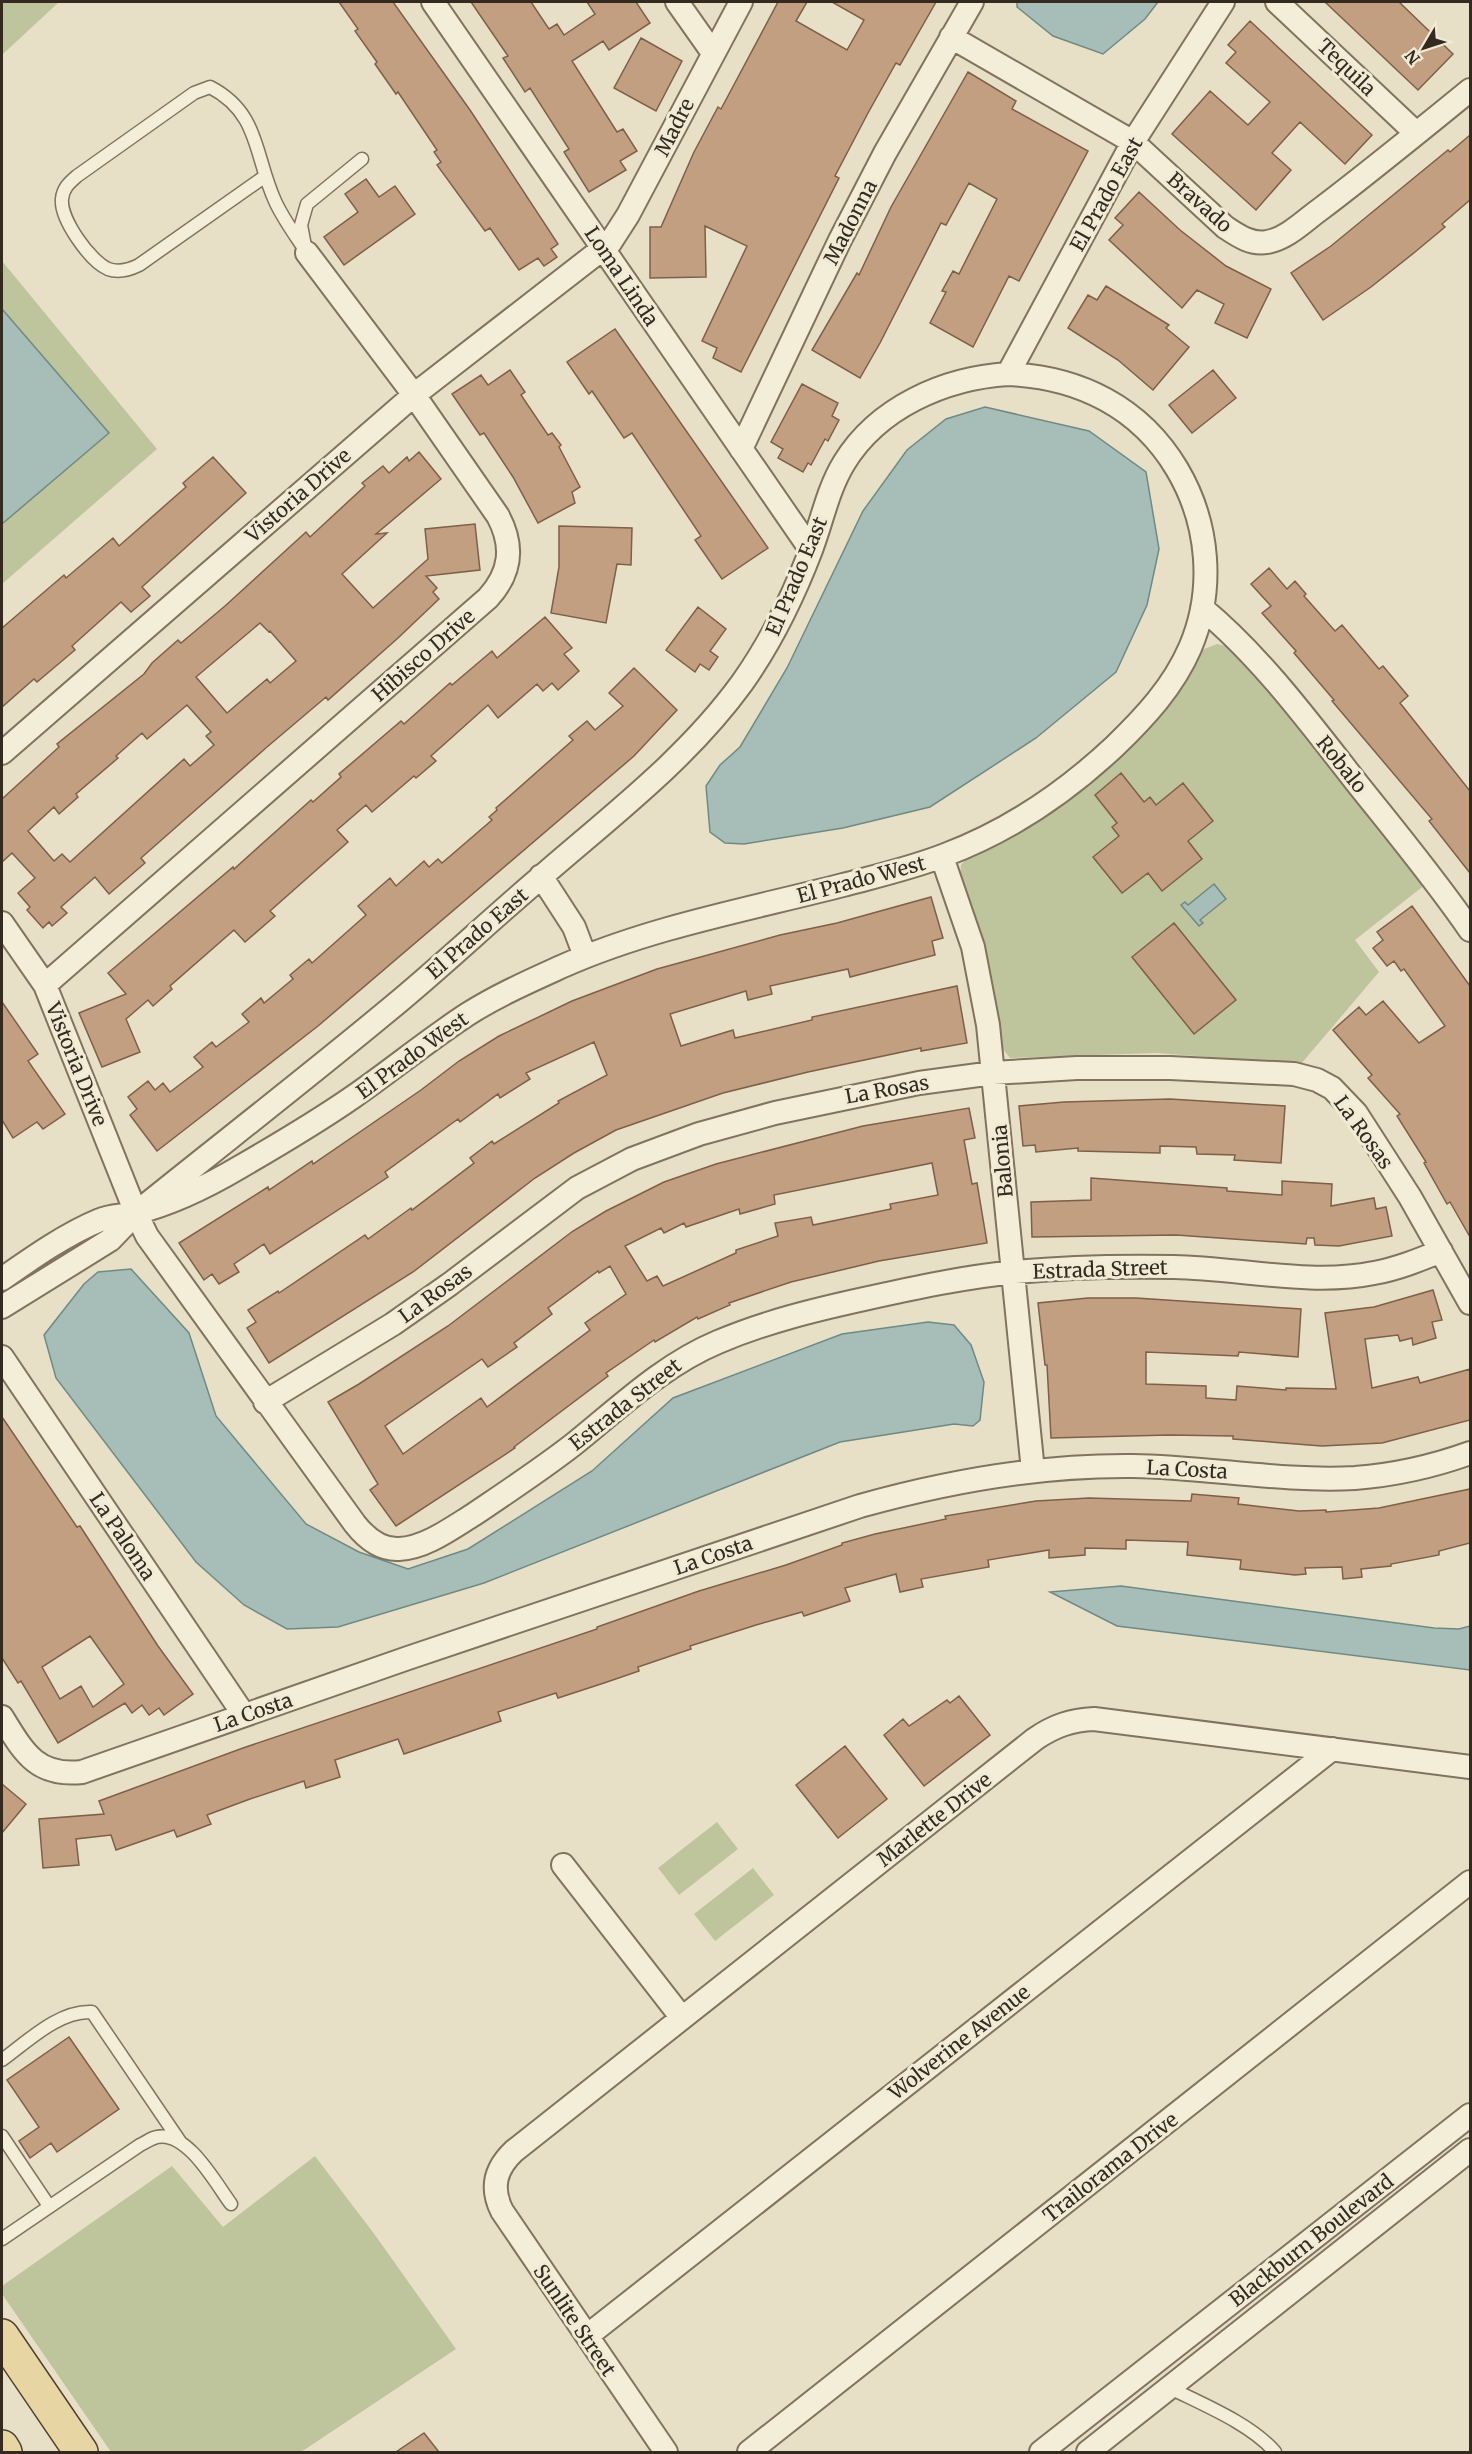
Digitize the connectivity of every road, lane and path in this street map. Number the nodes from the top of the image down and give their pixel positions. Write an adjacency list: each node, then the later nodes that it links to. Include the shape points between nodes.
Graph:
1 (434, 2): 14 (street, Loma Linda)
2 (677, 2): 8 (street)
3 (741, 2): 8 (street, Madre)
4 (972, 2): 7 (street, Madonna)
5 (1223, 2): 11 (street, El Prado East)
6 (1277, 2): 10 (street, Tequila)
7 (951, 37): 11 (street, Bravado); 18 (street, Madonna, via 840,240)
8 (713, 53): 14 (street, Madre, via 628,216)
9 (1470, 90): 10 (street, Bravado)
10 (1416, 133): 11 (street, Bravado, via 1290,232 1260,243 1225,227)
11 (1133, 142): 16 (street, El Prado East)
12 (362, 159): 15 (lane, via 307,204 301,225)
13 (264, 177): 13 (lane, via 250,125 240,110 210,87 194,93 77,176 65,187 62,201 76,237 92,257 108,269 126,271); 15 (lane)
14 (603, 249): 17 (street, Vistoria Drive); 18 (street, Loma Linda)
15 (307, 253): 17 (street, Hibisco Drive)
16 (1008, 374): 19 (street, El Prado East, via 967,379 932,391 876,426 838,473); 20 (street, El Prado West, via 1059,380 1104,397 1131,414 1165,450 1193,501 1202,531 1206,564)
17 (414, 395): 21 (street, Vistoria Drive); 27 (street, Hibisco Drive, via 503,527 509,549 502,580 488,598)
18 (741, 449): 19 (street, Loma Linda)
19 (811, 550): 23 (street, El Prado East, via 767,644 719,713 640,793)
20 (1202, 608): 22 (street, El Prado West, via 1195,636 1171,684 1126,735 1085,773 1038,808); 25 (street, Robalo, via 1241,643 1276,684)
21 (2, 753)
22 (942, 857): 26 (street, El Prado West, via 684,925); 28 (street, Balonia, via 978,966)
23 (541, 876): 26 (street, via 574,927); 29 (street, El Prado East, via 387,1012)
24 (2, 924): 27 (street, Vistoria Drive)
25 (1470, 930)
26 (585, 956): 29 (street, El Prado West, via 471,1012 354,1096 235,1170)
27 (45, 985): 29 (street, Vistoria Drive)
28 (993, 1073): 30 (street, La Rosas, via 1170,1068 1294,1074 1317,1080 1332,1088 1356,1113); 31 (street, Balonia); 36 (street, La Rosas, via 908,1085 775,1113 699,1134 632,1159 577,1188 393,1324)
29 (136, 1213): 32 (street, via 104,1218); 34 (street, El Prado East, via 110,1240); 36 (street, Estrada Street, via 154,1247)
30 (1441, 1251): 31 (street, Estrada Street, via 1393,1269 1332,1277 1176,1267); 33 (street, La Rosas)
31 (1012, 1272): 36 (street, Estrada Street, via 819,1309 714,1343 660,1374 495,1501 408,1548 385,1548 365,1536); 38 (street, Balonia)
32 (2, 1279)
33 (1470, 1303)
34 (2, 1308)
35 (2, 1357): 39 (street, La Paloma)
36 (265, 1402)
37 (1470, 1453): 38 (street, La Costa, via 1421,1467 1356,1478 1131,1466)
38 (1033, 1471): 39 (street, La Costa, via 912,1491 860,1506)
39 (244, 1715): 40 (street, La Costa, via 91,1770 65,1773 47,1769 33,1760)
40 (2, 1717)
41 (1332, 1749): 42 (street, Marlette Drive); 45 (street, Marlette Drive, via 1095,1719 1059,1725 1035,1739); 56 (street, Wolverine Avenue)
42 (1470, 1767)
43 (563, 1865): 45 (street)
44 (1470, 1882): 63 (street, Trailorama Drive)
45 (682, 2018): 51 (street, Marlette Drive, via 514,2151 503,2162)
46 (2, 2060): 49 (lane, via 58,2021 80,2011 92,2012)
47 (1470, 2115): 57 (street, Blackburn Boulevard)
48 (2, 2136): 53 (lane)
49 (182, 2144): 52 (lane, via 190,2148); 53 (lane, via 158,2136)
50 (1470, 2150): 58 (street, Blackburn Boulevard)
51 (495, 2182): 56 (street, Sunlite Street, via 502,2211)
52 (231, 2204)
53 (50, 2206): 54 (lane)
54 (2, 2239)
55 (2, 2336): 61 (main road)
56 (587, 2336): 62 (street, Sunlite Street)
57 (1152, 2366): 58 (street); 64 (street, Blackburn Boulevard)
58 (1170, 2388): 65 (street, Blackburn Boulevard); 66 (lane, via 1221,2414 1265,2441)
59 (2, 2447): 60 (main road)
60 (5, 2452)
61 (81, 2452)
62 (666, 2452)
63 (749, 2452)
64 (1041, 2452)
65 (1088, 2452)
66 (1275, 2452)

